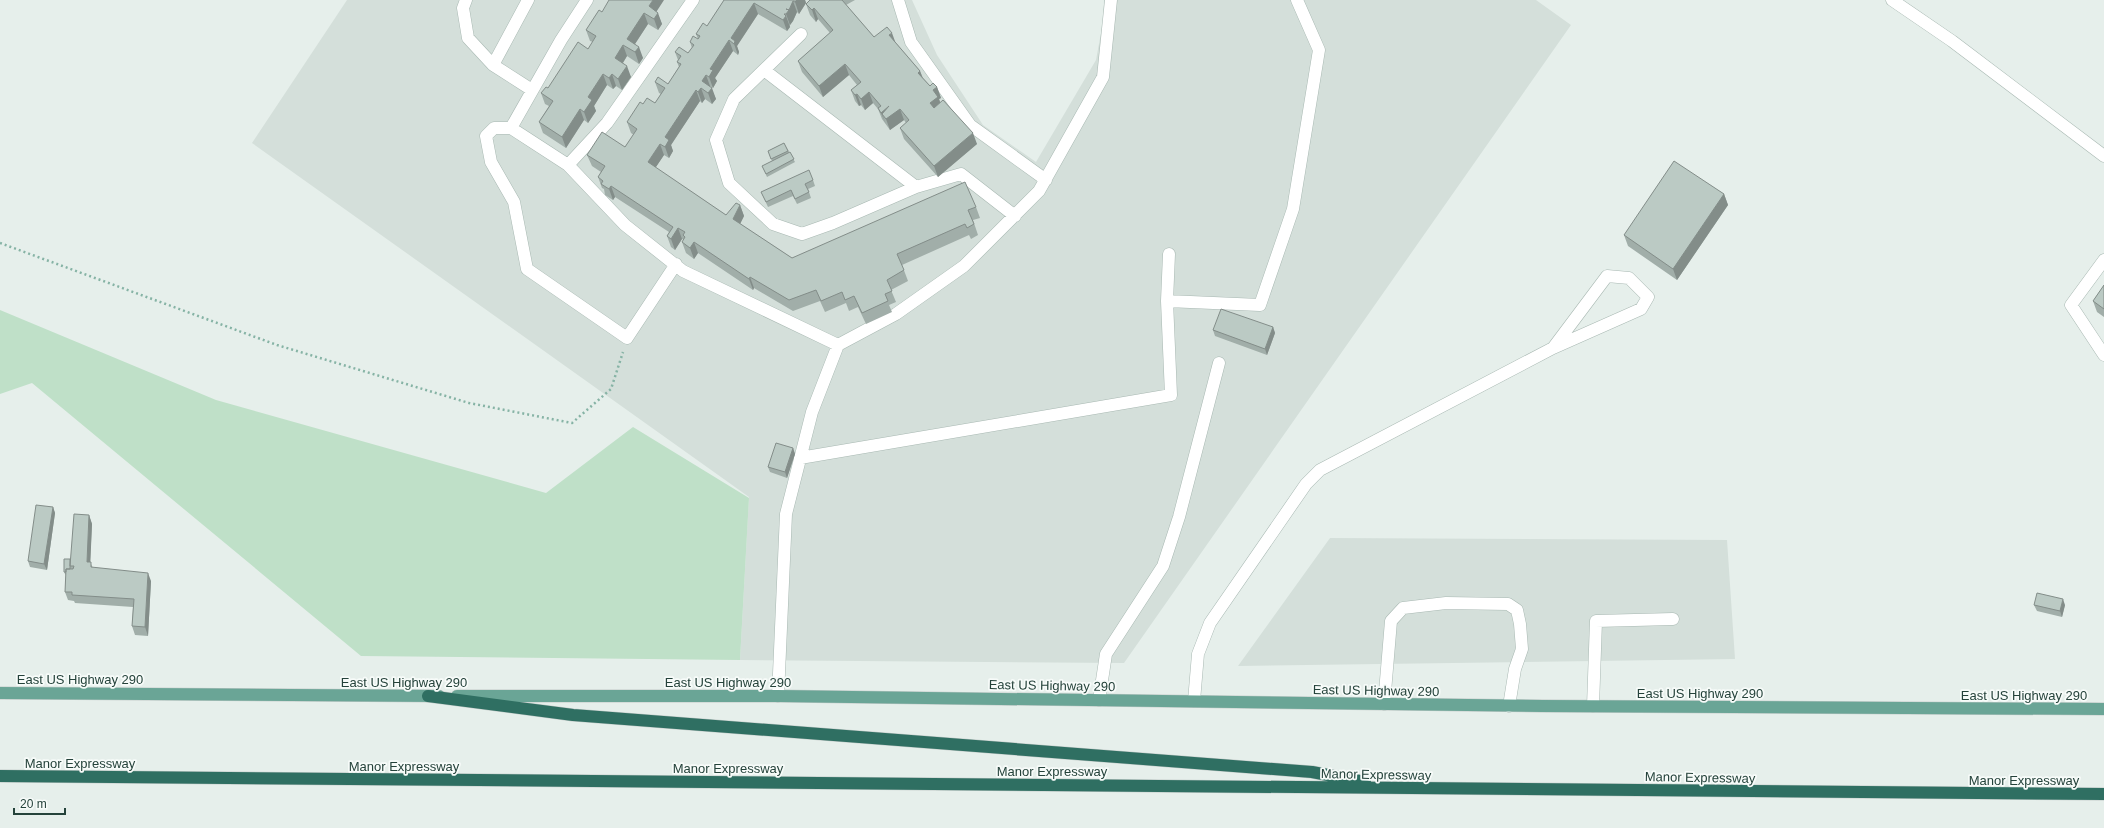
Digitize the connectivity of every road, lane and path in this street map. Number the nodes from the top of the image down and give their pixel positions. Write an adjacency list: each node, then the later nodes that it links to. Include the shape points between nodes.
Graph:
1 (466, 0): 10 (lane, via 463,8 468,38)
2 (528, 0): 10 (lane)
3 (587, 0): 12 (lane)
4 (692, 0): 15 (lane, via 607,123)
5 (898, 0): 16 (lane, via 911,42 970,125)
6 (1111, 0): 16 (lane, via 1103,77)
7 (1297, 0): 23 (lane, via 1319,50 1293,209 1260,305)
8 (1892, 0): 14 (lane, via 1952,41)
9 (801, 34): 11 (lane)
10 (493, 65): 12 (lane)
11 (764, 70): 17 (lane); 17 (lane, via 734,99 716,140 729,183 773,224 802,234)
12 (532, 90): 13 (lane)
13 (511, 128): 15 (lane); 24 (lane, via 494,128 486,136 491,162 514,202 527,269)
14 (2104, 156)
15 (568, 165): 22 (lane, via 625,225)
16 (1046, 180): 18 (lane)
17 (916, 187): 18 (lane, via 961,174)
18 (1015, 216): 25 (lane, via 964,266 896,314)
19 (0, 243): 24 (path, via 277,345 469,403 572,423 611,389)
20 (1169, 254): 23 (lane)
21 (2104, 260): 27 (lane, via 2071,305)
22 (676, 264): 24 (lane); 25 (lane, via 683,272)
23 (1167, 301): 29 (lane, via 1170,395)
24 (627, 338)
25 (838, 344): 29 (lane, via 812,412)
26 (1553, 348): 26 (lane, via 1607,276 1629,278 1648,297 1641,309); 35 (lane, via 1320,470 1306,484 1210,623 1198,654)
27 (2104, 355)
28 (1219, 363): 34 (lane, via 1180,517 1163,566 1106,654)
29 (800, 458): 33 (lane, via 786,514)
30 (1673, 619): 38 (lane, via 1596,621)
31 (0, 693): 32 (main road, East US Highway 290)
32 (428, 696): 33 (main road, East US Highway 290); 41 (highway, via 573,716 1312,772)
33 (778, 696): 34 (main road, East US Highway 290)
34 (1099, 700): 35 (main road, East US Highway 290)
35 (1194, 701): 36 (main road, East US Highway 290)
36 (1384, 704): 37 (main road, East US Highway 290); 37 (lane, via 1391,621 1403,608 1446,603 1508,604 1517,610 1522,649)
37 (1509, 706): 38 (main road, East US Highway 290)
38 (1593, 706): 39 (main road, East US Highway 290)
39 (2104, 709)
40 (0, 776): 41 (highway, Manor Expressway)
41 (1395, 788): 42 (highway, Manor Expressway)
42 (2104, 794)

